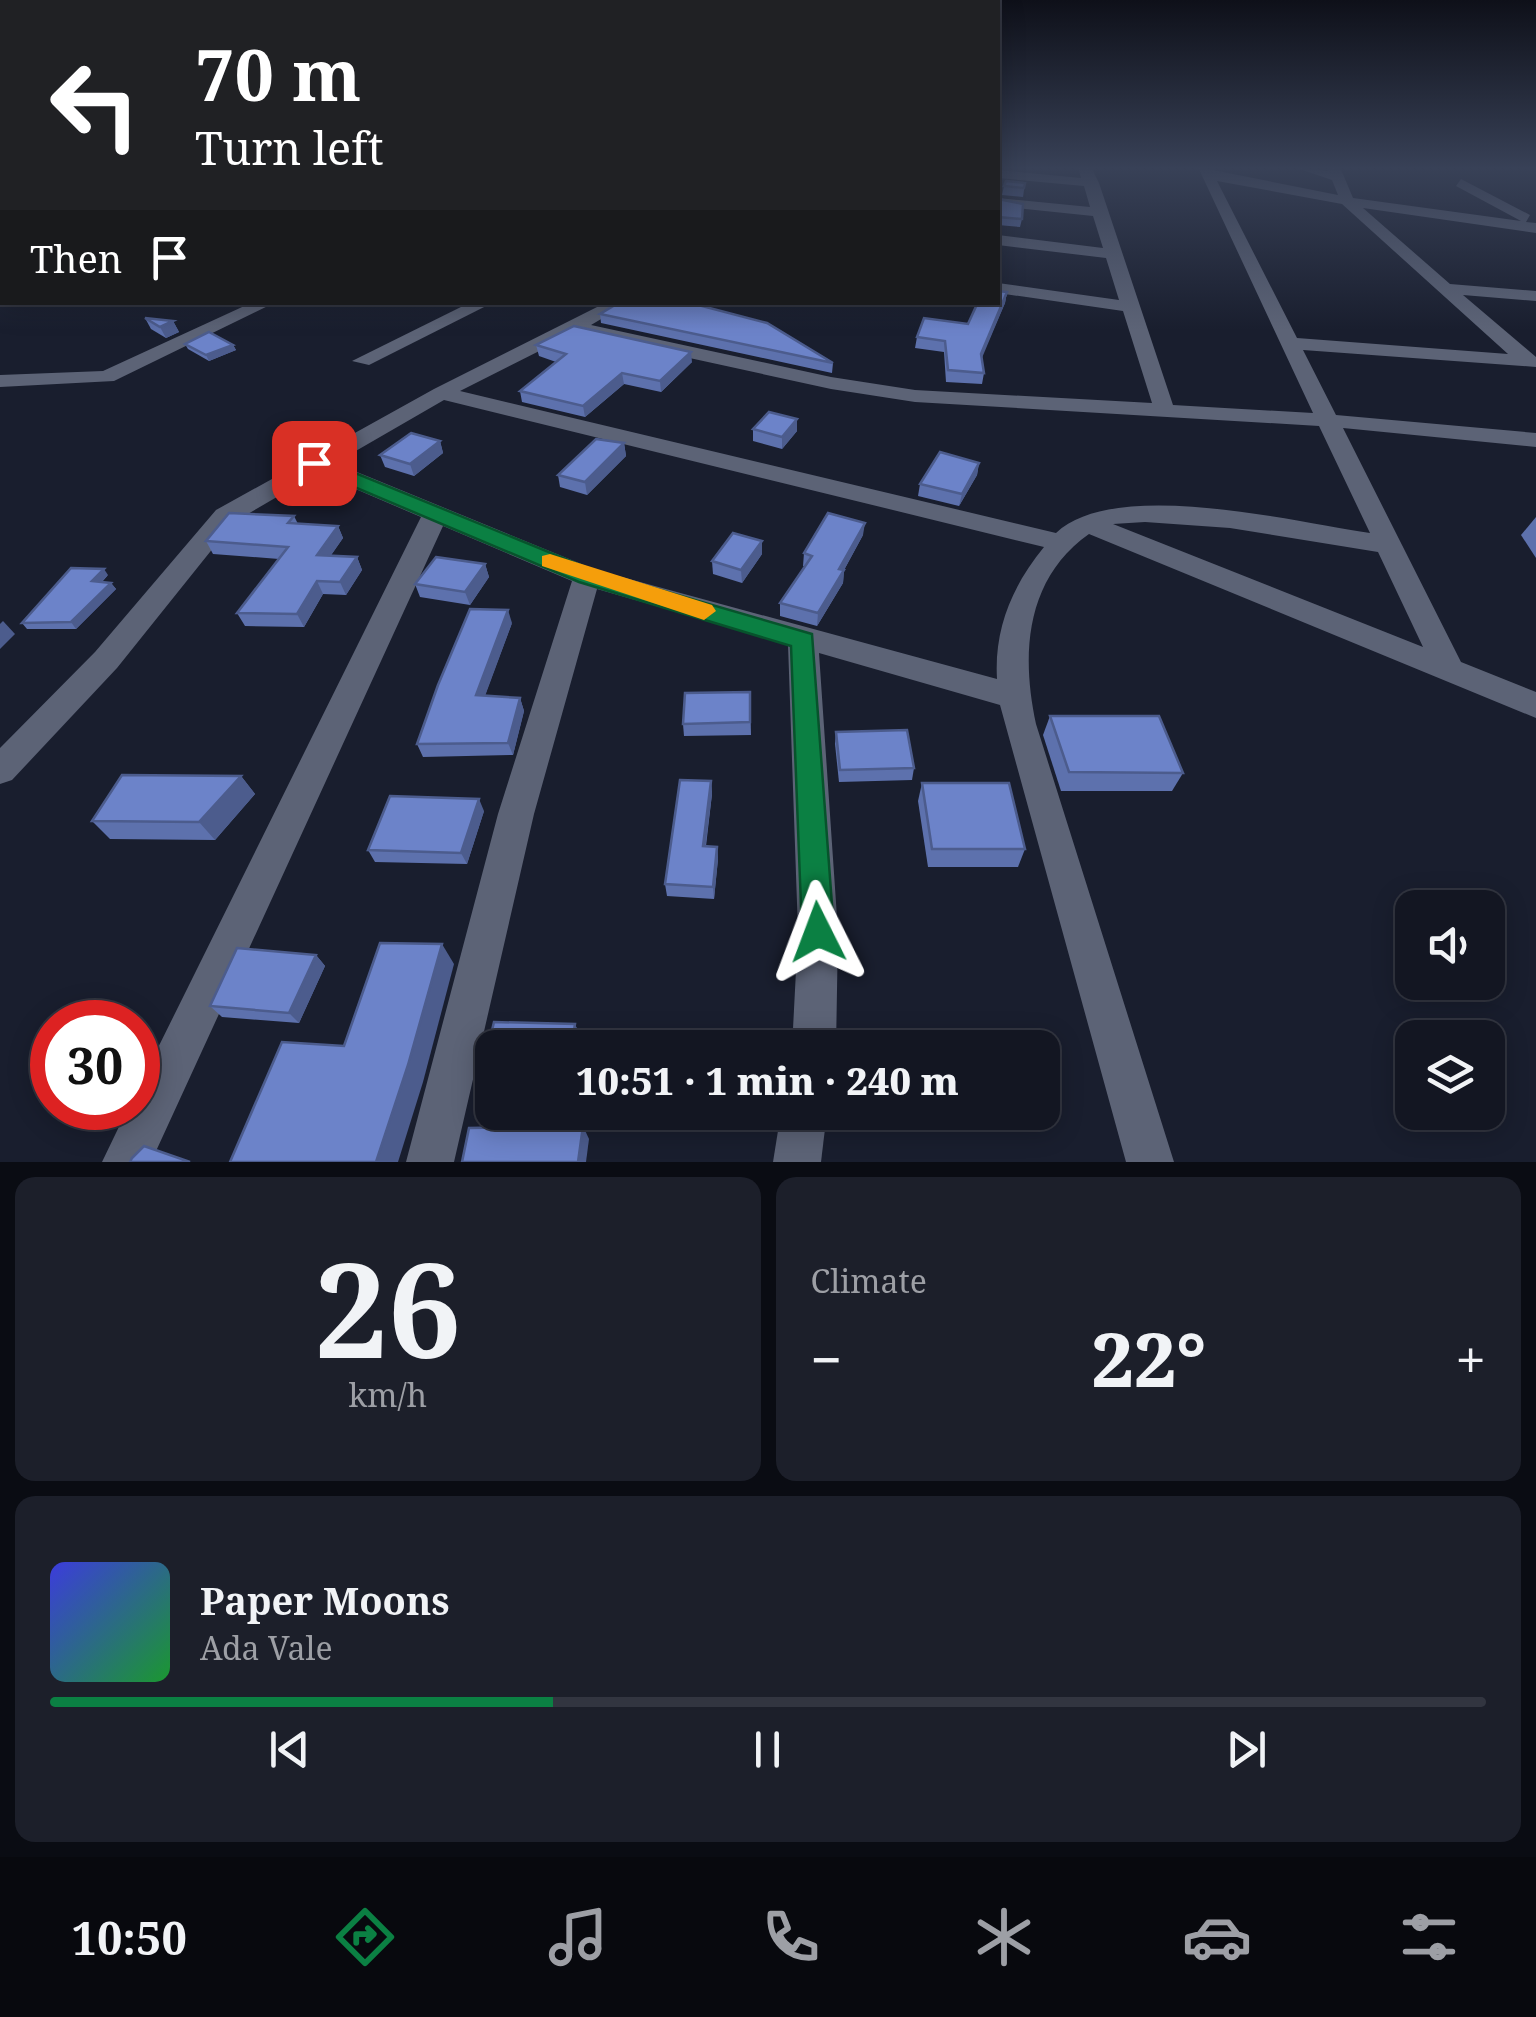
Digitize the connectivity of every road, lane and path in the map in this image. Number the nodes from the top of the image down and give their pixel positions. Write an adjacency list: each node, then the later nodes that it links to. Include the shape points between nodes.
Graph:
1 (1103, 221): 5 (street)
2 (1231, 221): 14 (street)
3 (1369, 221): 7 (street)
4 (1000, 240): 5 (street)
5 (1113, 254): 12 (street)
6 (1000, 288): 12 (street)
7 (1442, 288): 8 (street); 16 (street)
8 (1536, 296)
9 (262, 305): 17 (street, via 107,377)
10 (480, 305): 15 (street)
11 (616, 305): 13 (street)
12 (1128, 307): 19 (street)
13 (575, 326): 18 (street); 19 (street, via 915,396)
14 (1293, 343): 16 (street); 20 (street)
15 (362, 361)
16 (1532, 362)
17 (0, 381)
18 (440, 393): 22 (street); 25 (street)
19 (1164, 409): 20 (street)
20 (1324, 420): 21 (street); 26 (street)
21 (1535, 441)
22 (314, 463): 23 (street); 32 (street, via 217,524 106,660)
23 (436, 513): 27 (street); 35 (street)
24 (1086, 523): 25 (street); 26 (street, via 1148,514); 29 (street)
25 (1062, 542): 30 (street, via 1014,622)
26 (1384, 544): 29 (street)
27 (587, 577): 28 (street); 36 (street, via 516,814)
28 (803, 641): 30 (street); 33 (street, via 818,932)
29 (1446, 666): 31 (street)
30 (1016, 698): 38 (street)
31 (1536, 705)
32 (0, 770)
33 (815, 1030)
34 (801, 1130): 37 (street)
35 (126, 1162)
36 (430, 1162)
37 (797, 1162)
38 (1150, 1162)

